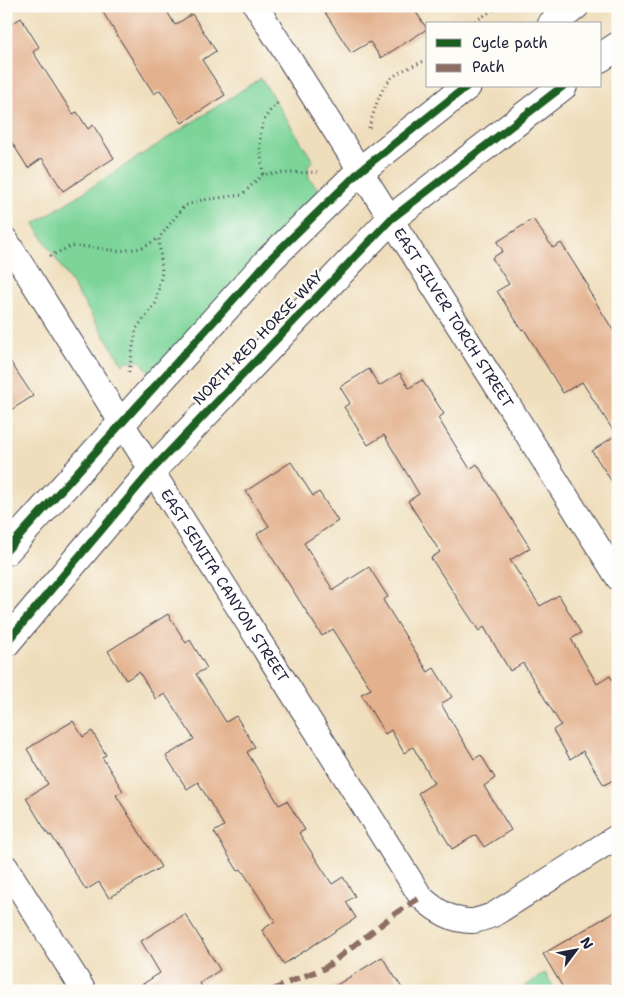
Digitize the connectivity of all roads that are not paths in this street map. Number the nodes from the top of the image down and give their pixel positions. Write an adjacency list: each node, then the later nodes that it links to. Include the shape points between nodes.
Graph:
1 (256, 6): 8 (street, EAST SILVER TORCH STREET)
2 (576, 6): 3 (street)
3 (555, 22)
4 (618, 46): 5 (street)
5 (602, 57)
6 (464, 88): 8 (street)
7 (560, 88): 9 (street, NORTH RED HORSE WAY)
8 (360, 171): 9 (street, EAST SILVER TORCH STREET); 11 (street, via 270,259)
9 (391, 219): 12 (street, NORTH RED HORSE WAY); 14 (street, EAST SILVER TORCH STREET)
10 (6, 240): 11 (street, EAST SENITA CANYON STREET)
11 (122, 423): 12 (street, EAST SENITA CANYON STREET); 13 (street)
12 (152, 470): 15 (street, NORTH RED HORSE WAY); 16 (street, EAST SENITA CANYON STREET, via 421,897 436,911 473,921 493,915)
13 (6, 551)
14 (618, 578)
15 (6, 643)
16 (618, 836)
17 (6, 867): 18 (street)
18 (84, 991)

